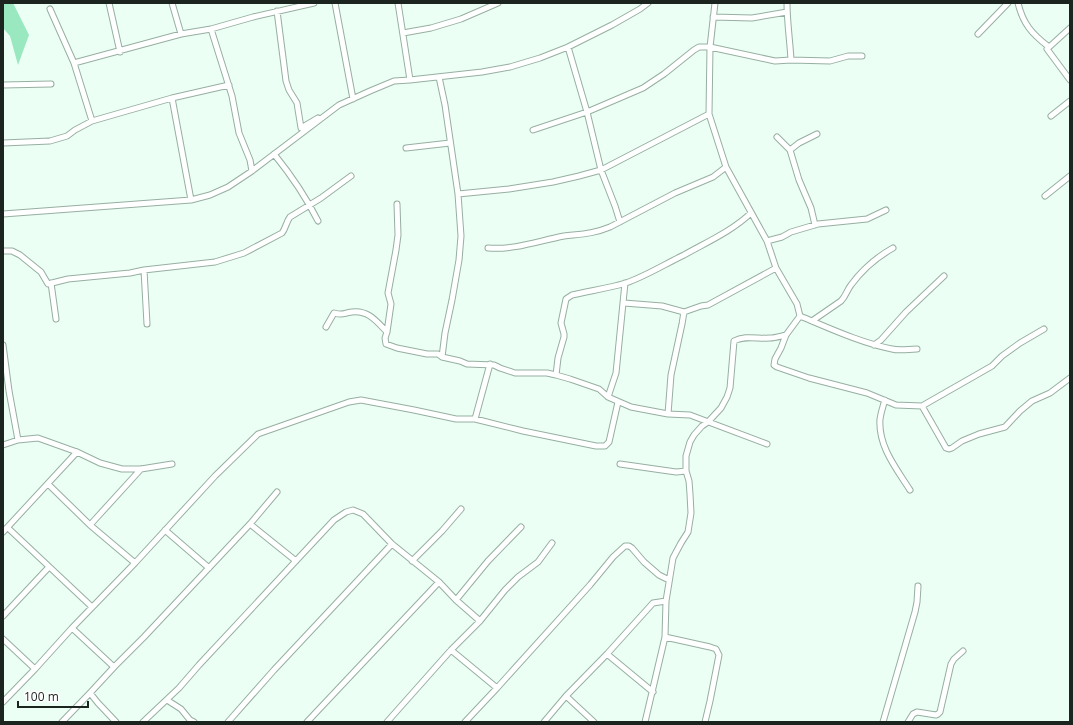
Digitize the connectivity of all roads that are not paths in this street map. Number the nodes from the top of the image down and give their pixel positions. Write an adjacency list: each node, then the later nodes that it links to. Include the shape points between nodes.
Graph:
1 (109, 3): 24 (street)
2 (172, 3): 19 (street)
3 (314, 3): 13 (street)
4 (335, 3): 35 (street)
5 (398, 3): 18 (street)
6 (498, 3): 18 (street, via 453,22)
7 (648, 3): 21 (street)
8 (715, 3): 15 (street)
9 (786, 3): 14 (street)
10 (1008, 3): 20 (street)
11 (1018, 3): 23 (street, via 1028,28)
12 (50, 9): 27 (street)
13 (277, 12): 17 (street); 37 (street, via 286,81 297,103 301,128)
14 (787, 12): 15 (street, via 752,18); 26 (street)
15 (713, 17): 22 (street)
16 (1070, 28): 23 (street)
17 (211, 29): 19 (street); 33 (street)
18 (403, 33): 29 (street)
19 (181, 34): 24 (street)
20 (978, 34)
21 (568, 47): 28 (street, via 510,67); 38 (street)
22 (710, 47): 26 (street, via 775,61); 38 (street, via 699,47 643,88); 39 (street)
23 (1049, 47): 30 (street, via 1047,48)
24 (120, 52): 27 (street)
25 (862, 56): 26 (street, via 848,56 830,61)
26 (791, 60)
27 (74, 63): 41 (street)
28 (439, 77): 29 (street); 46 (street)
29 (410, 80): 35 (street, via 394,81)
30 (1070, 80)
31 (51, 84): 32 (street)
32 (3, 85)
33 (228, 85): 34 (street); 52 (street, via 239,133)
34 (172, 98): 41 (street); 57 (street)
35 (353, 99): 37 (street)
36 (1070, 101): 40 (street)
37 (339, 105): 49 (street)
38 (587, 112): 42 (street); 51 (street)
39 (709, 114): 50 (street); 51 (street)
40 (1051, 116)
41 (92, 121): 45 (street, via 67,136 50,141)
42 (534, 130)
43 (817, 134): 48 (street)
44 (777, 137): 48 (street)
45 (3, 143)
46 (450, 143): 47 (street); 55 (street)
47 (406, 148)
48 (790, 150): 65 (street, via 800,184 812,208)
49 (274, 154): 52 (street); 58 (street)
50 (726, 167): 61 (street); 64 (street, via 713,177 675,193)
51 (601, 170): 55 (street, via 553,182); 64 (street)
52 (252, 171): 57 (street, via 228,187)
53 (351, 176): 58 (street)
54 (1070, 176): 56 (street)
55 (458, 194): 88 (street, via 461,236 459,260)
56 (1045, 196)
57 (191, 200): 62 (street)
58 (310, 204): 63 (street); 71 (street, via 290,217 282,233 244,253 214,262)
59 (397, 204): 83 (street, via 398,235 388,292 390,304)
60 (886, 210): 65 (street, via 867,219)
61 (751, 213): 66 (street); 73 (street, via 736,226 706,243)
62 (3, 214)
63 (318, 221)
64 (620, 222): 67 (street, via 601,231 581,235 564,236 519,247)
65 (815, 225): 66 (street)
66 (767, 241): 70 (street)
67 (488, 248)
68 (893, 248): 79 (street, via 869,265 850,286 842,301)
69 (3, 251): 74 (street, via 12,251 20,255 41,272 48,284)
70 (776, 268): 76 (street, via 708,305); 77 (street, via 798,304)
71 (144, 270): 74 (street, via 130,274 61,280); 80 (street)
72 (944, 276): 86 (street)
73 (625, 283): 75 (street); 90 (street, via 572,295 566,299 561,323 564,340)
74 (51, 284): 78 (street)
75 (624, 303): 76 (street, via 662,306); 92 (street, via 616,373)
76 (684, 312): 96 (street, via 672,375)
77 (800, 316): 79 (street); 84 (street)
78 (56, 319)
79 (812, 321): 86 (street)
80 (147, 324)
81 (326, 327): 83 (street, via 334,313 341,315 356,311 373,318)
82 (1044, 329): 95 (street, via 1020,343 992,366)
83 (387, 332): 88 (street, via 386,344 427,354 438,354)
84 (786, 335): 93 (street, via 775,360 774,365 777,367); 98 (street, via 734,341 730,388 721,408)
85 (3, 345): 99 (street)
86 (874, 345): 87 (street, via 893,350)
87 (917, 349)
88 (442, 357): 89 (street, via 471,364)
89 (490, 364): 90 (street, via 514,373); 97 (street)
90 (556, 375): 92 (street, via 580,382)
91 (1070, 378): 95 (street, via 1050,393 1032,401 1005,427 979,434 949,449 946,448)
92 (608, 397): 94 (street)
93 (885, 400): 95 (street, via 896,405); 108 (street, via 880,418 880,434 892,462)
94 (618, 402): 96 (street); 97 (street, via 609,442 605,446)
95 (922, 406)
96 (668, 414): 98 (street, via 690,415)
97 (475, 420): 115 (street, via 456,419 361,400 258,434)
98 (708, 422): 100 (street); 106 (street, via 690,442 686,456)
99 (18, 440): 101 (street); 102 (street, via 38,438)
100 (767, 444)
101 (3, 445)
102 (77, 452): 105 (street, via 100,463 122,469); 107 (street)
103 (172, 464): 105 (street)
104 (620, 464): 106 (street, via 676,472)
105 (141, 469): 112 (street)
106 (686, 471): 124 (street, via 691,513 688,532 673,558)
107 (48, 484): 112 (street); 114 (street)
108 (910, 490)
109 (277, 492): 111 (street)
110 (461, 509): 120 (street)
111 (250, 524): 119 (street); 123 (street)
112 (90, 525): 121 (street)
113 (521, 527): 127 (street, via 488,561)
114 (8, 528): 116 (street); 122 (street)
115 (165, 530): 121 (street); 123 (street)
116 (3, 532)
117 (552, 543): 131 (street, via 538,562 518,577)
118 (392, 544): 119 (street, via 363,514 352,510 334,520); 120 (street); 150 (street)
119 (296, 561): 144 (street)
120 (412, 561): 125 (street)
121 (135, 563): 129 (street)
122 (49, 567): 129 (street); 130 (street)
123 (209, 568): 138 (street)
124 (669, 580): 128 (street); 140 (street, via 659,575 632,548 621,548)
125 (439, 582): 127 (street); 151 (street)
126 (918, 586): 158 (street, via 915,612)
127 (456, 600): 131 (street)
128 (666, 601): 133 (street); 137 (street, via 653,603)
129 (92, 607): 132 (street)
130 (3, 616)
131 (480, 622): 135 (street)
132 (72, 628): 138 (street); 139 (street)
133 (665, 637): 141 (street); 157 (street, via 716,649 719,655)
134 (3, 639): 139 (street)
135 (452, 650): 140 (street); 152 (street)
136 (963, 651): 159 (street, via 951,664 940,712 936,715 917,712)
137 (607, 654): 141 (street); 143 (street)
138 (114, 667): 142 (street)
139 (35, 669): 145 (street)
140 (497, 688): 153 (street)
141 (653, 692): 156 (street)
142 (90, 693): 146 (street); 147 (street)
143 (566, 696): 154 (street); 155 (street)
144 (167, 700): 148 (street); 149 (street)
145 (3, 702)
146 (62, 722)
147 (116, 722)
148 (143, 722)
149 (194, 722)
150 (228, 722)
151 (307, 722)
152 (387, 722)
153 (465, 722)
154 (544, 722)
155 (594, 722)
156 (645, 722)
157 (705, 722)
158 (883, 722)
159 (908, 722)

